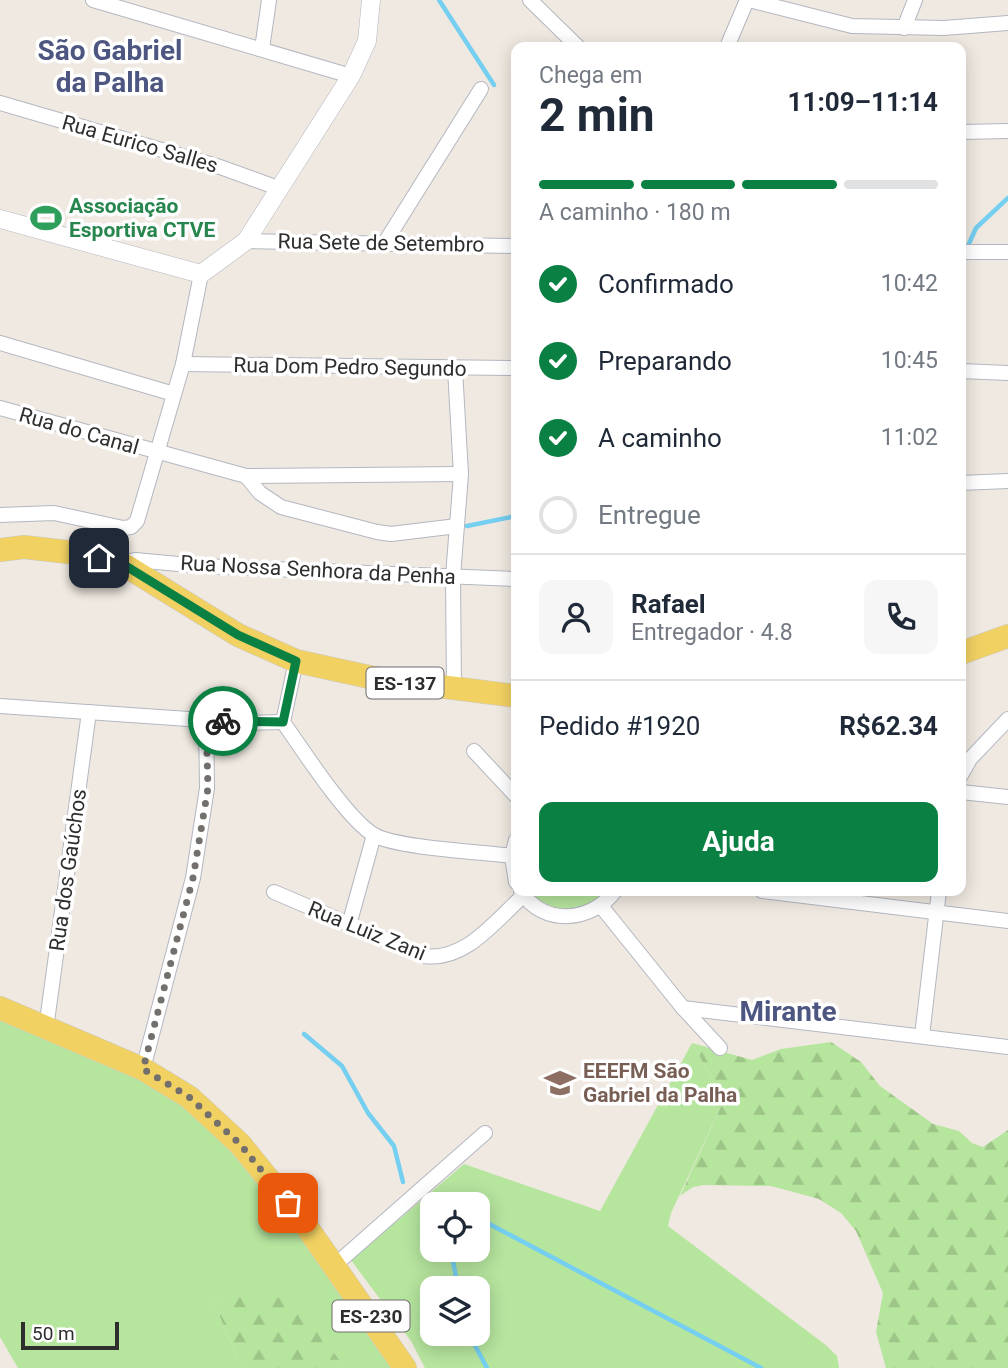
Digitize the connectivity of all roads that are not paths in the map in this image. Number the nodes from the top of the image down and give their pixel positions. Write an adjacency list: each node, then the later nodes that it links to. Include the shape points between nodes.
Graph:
1 (93, 0): 11 (street)
2 (270, 0): 11 (street)
3 (371, 0): 12 (street, via 367,41)
4 (530, 0): 9 (street)
5 (748, 0): 8 (street, via 852,26); 10 (street)
6 (915, 0): 8 (street)
7 (1008, 23): 8 (street)
8 (904, 28)
9 (573, 42)
10 (729, 42)
11 (262, 49): 12 (street)
12 (351, 76): 17 (street)
13 (481, 89): 20 (street)
14 (0, 103): 17 (street, Rua Eurico Salles)
15 (1008, 131): 16 (street)
16 (966, 132)
17 (278, 188): 19 (street)
18 (0, 219): 24 (street)
19 (246, 241): 20 (street, Rua Sete de Setembro); 24 (street)
20 (384, 244): 21 (street, Rua Sete de Setembro)
21 (511, 246)
22 (966, 251): 23 (street)
23 (1008, 252)
24 (201, 274): 26 (street)
25 (0, 343): 31 (street)
26 (183, 364): 28 (street, Rua Dom Pedro Segundo); 31 (street)
27 (511, 368): 28 (street, Rua Dom Pedro Segundo)
28 (455, 369): 34 (street)
29 (966, 371): 30 (street)
30 (1008, 373)
31 (174, 394): 33 (street)
32 (0, 408): 33 (street, Rua do Canal)
33 (158, 453): 35 (street, Rua do Canal); 38 (street, via 131,527 104,526 54,513)
34 (461, 474): 35 (street, Rua do Canal); 39 (street)
35 (246, 476): 39 (street, via 281,508 377,532)
36 (1008, 481): 37 (street)
37 (966, 483)
38 (0, 515)
39 (457, 526): 42 (street)
40 (0, 550): 41 (main road, ES-137, via 24,547)
41 (121, 563): 42 (street, Rua Nossa Senhora da Penha, via 135,560); 46 (main road, ES-137, via 238,635)
42 (453, 576): 43 (street, Rua Nossa Senhora da Penha); 47 (street)
43 (511, 579)
44 (1008, 636): 45 (main road)
45 (966, 651)
46 (296, 661): 47 (main road, ES-137); 53 (street)
47 (454, 690): 48 (main road, ES-137)
48 (511, 696)
49 (0, 706): 50 (street)
50 (89, 712): 52 (street); 73 (street, Rua dos Gaúchos)
51 (1008, 719): 55 (street)
52 (206, 720): 53 (street); 77 (street, via 208,788 193,878)
53 (283, 722): 59 (street, via 322,778)
54 (474, 751): 56 (street)
55 (966, 766)
56 (511, 791)
57 (966, 793): 58 (street)
58 (1008, 797)
59 (374, 835): 60 (street, via 395,842); 70 (street)
60 (511, 856)
61 (274, 892): 70 (street, Rua Luiz Zani)
62 (513, 896): 70 (street, Rua Luiz Zani, via 462,951 441,959)
63 (526, 896): 67 (street, via 537,908 553,915 571,917)
64 (610, 896): 67 (street)
65 (804, 896): 68 (street)
66 (939, 896): 68 (street)
67 (601, 906): 72 (street)
68 (937, 912): 69 (street); 74 (street)
69 (1008, 921)
70 (349, 925)
71 (0, 1008): 73 (main road, ES-230)
72 (682, 1009): 74 (street); 76 (street)
73 (46, 1029): 77 (main road, ES-230)
74 (922, 1036): 75 (street)
75 (1008, 1047)
76 (720, 1048)
77 (143, 1069): 79 (main road, ES-230, via 189,1097 240,1144)
78 (485, 1133): 79 (street)
79 (335, 1265): 80 (main road, ES-230)
80 (405, 1368)

